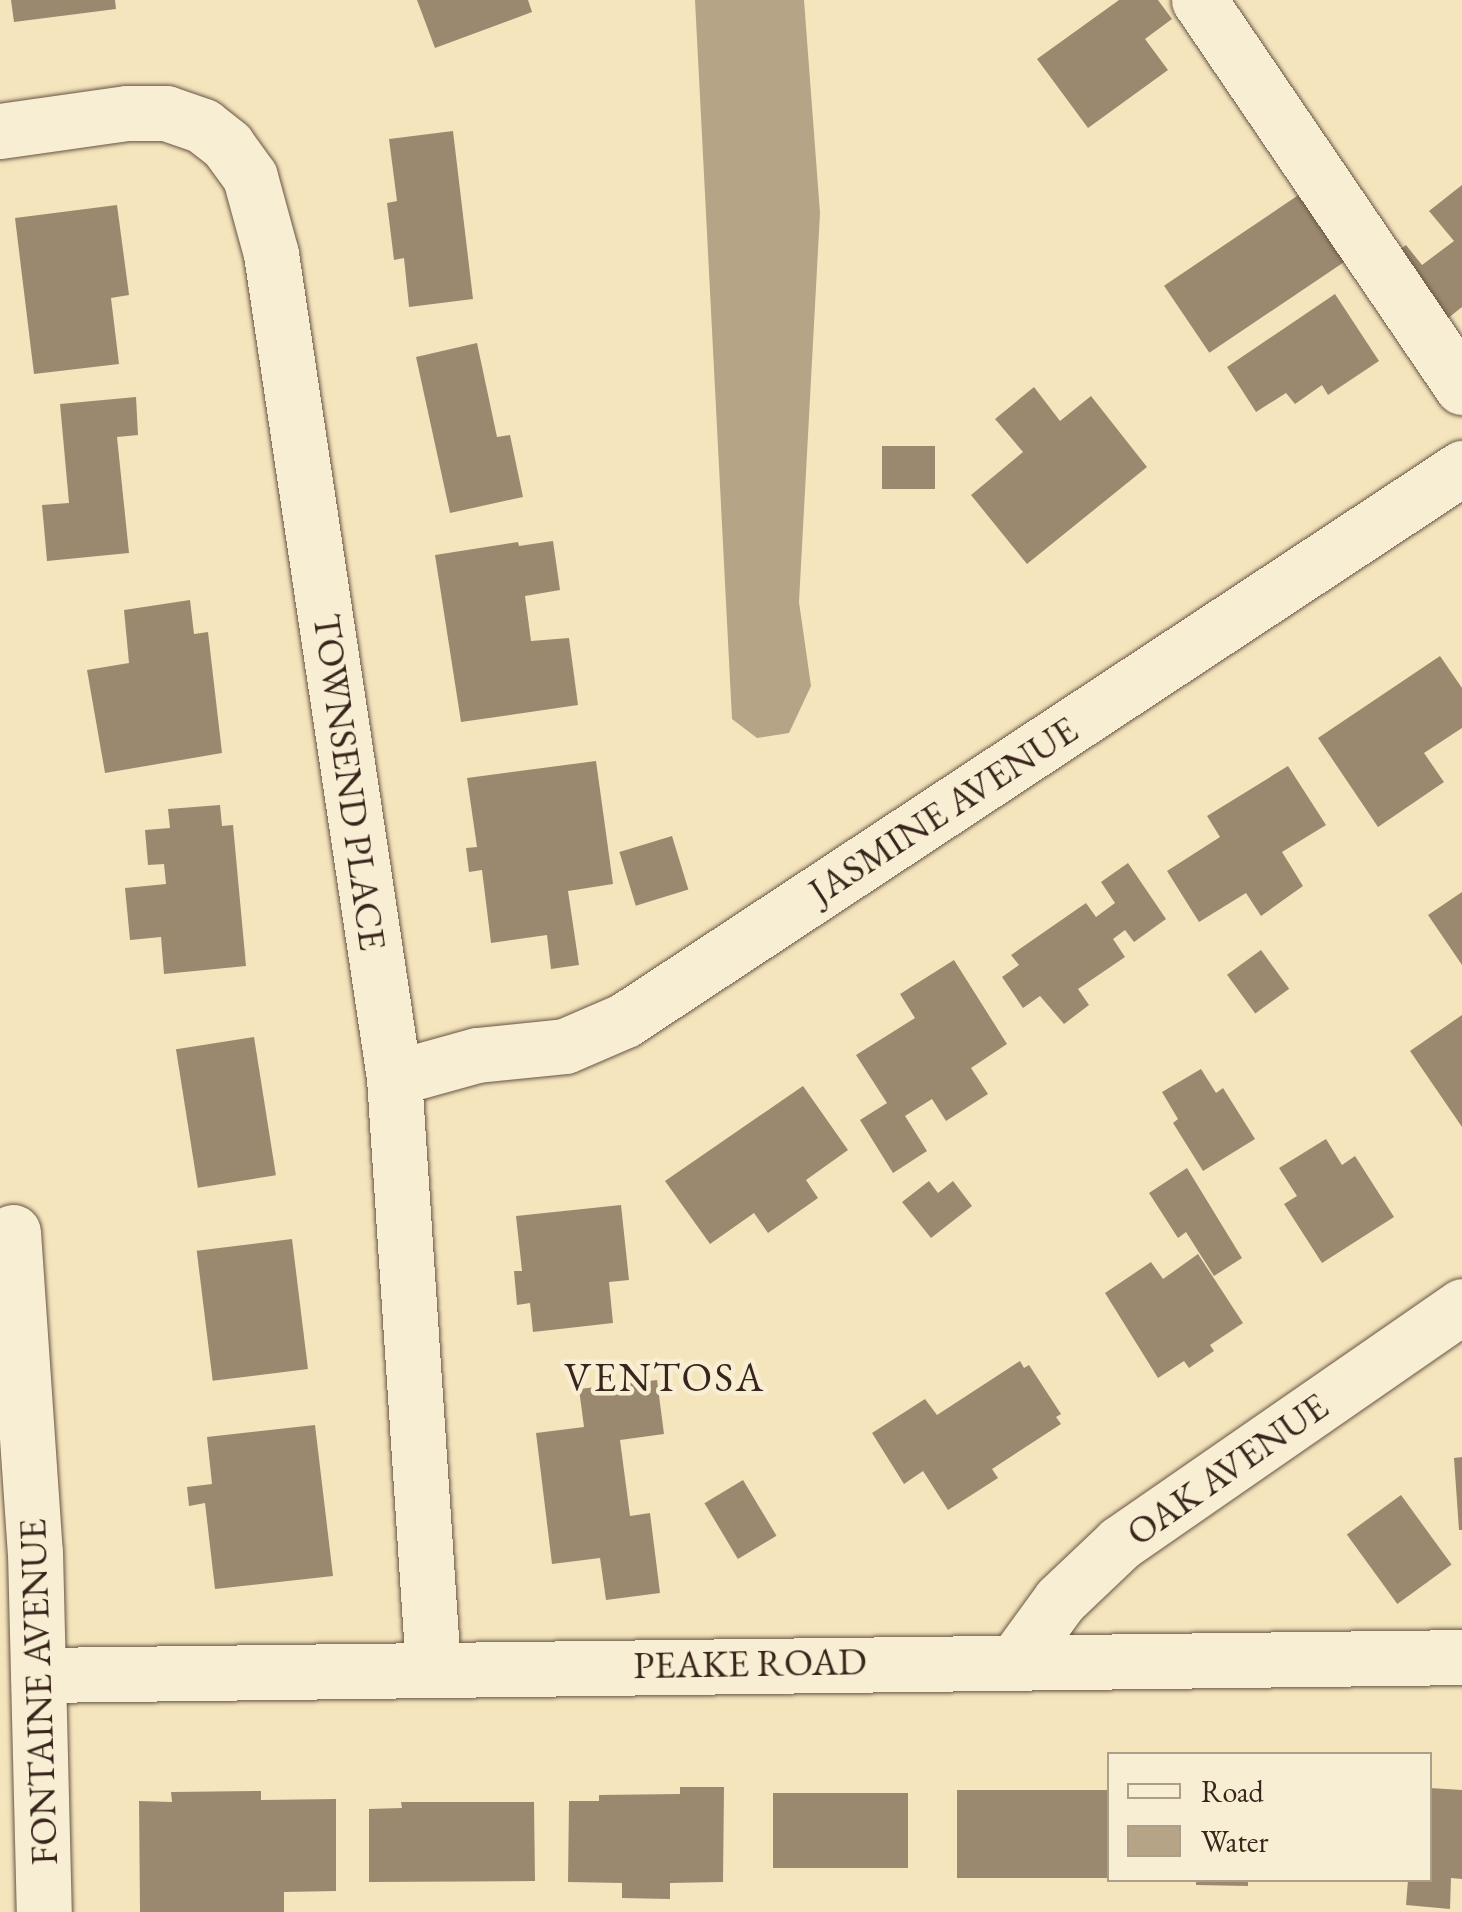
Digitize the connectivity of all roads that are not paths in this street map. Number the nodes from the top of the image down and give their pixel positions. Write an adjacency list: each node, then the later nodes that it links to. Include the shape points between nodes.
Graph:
1 (1199, 0): 3 (street)
2 (0, 130): 5 (street, TOWNSEND PLACE, via 166,113 203,126 250,176 272,254)
3 (1462, 387)
4 (1462, 468): 5 (street, JASMINE AVENUE, via 626,1020 565,1046 476,1055)
5 (394, 1078): 10 (street, TOWNSEND PLACE)
6 (14, 1232): 11 (street, FONTAINE AVENUE)
7 (1462, 1306): 9 (street, OAK AVENUE, via 1120,1543 1060,1600)
8 (1462, 1656): 9 (street, PEAKE ROAD)
9 (1017, 1659): 10 (street, PEAKE ROAD)
10 (432, 1668): 11 (street, PEAKE ROAD)
11 (38, 1674): 12 (street, FONTAINE AVENUE)
12 (44, 1912)

